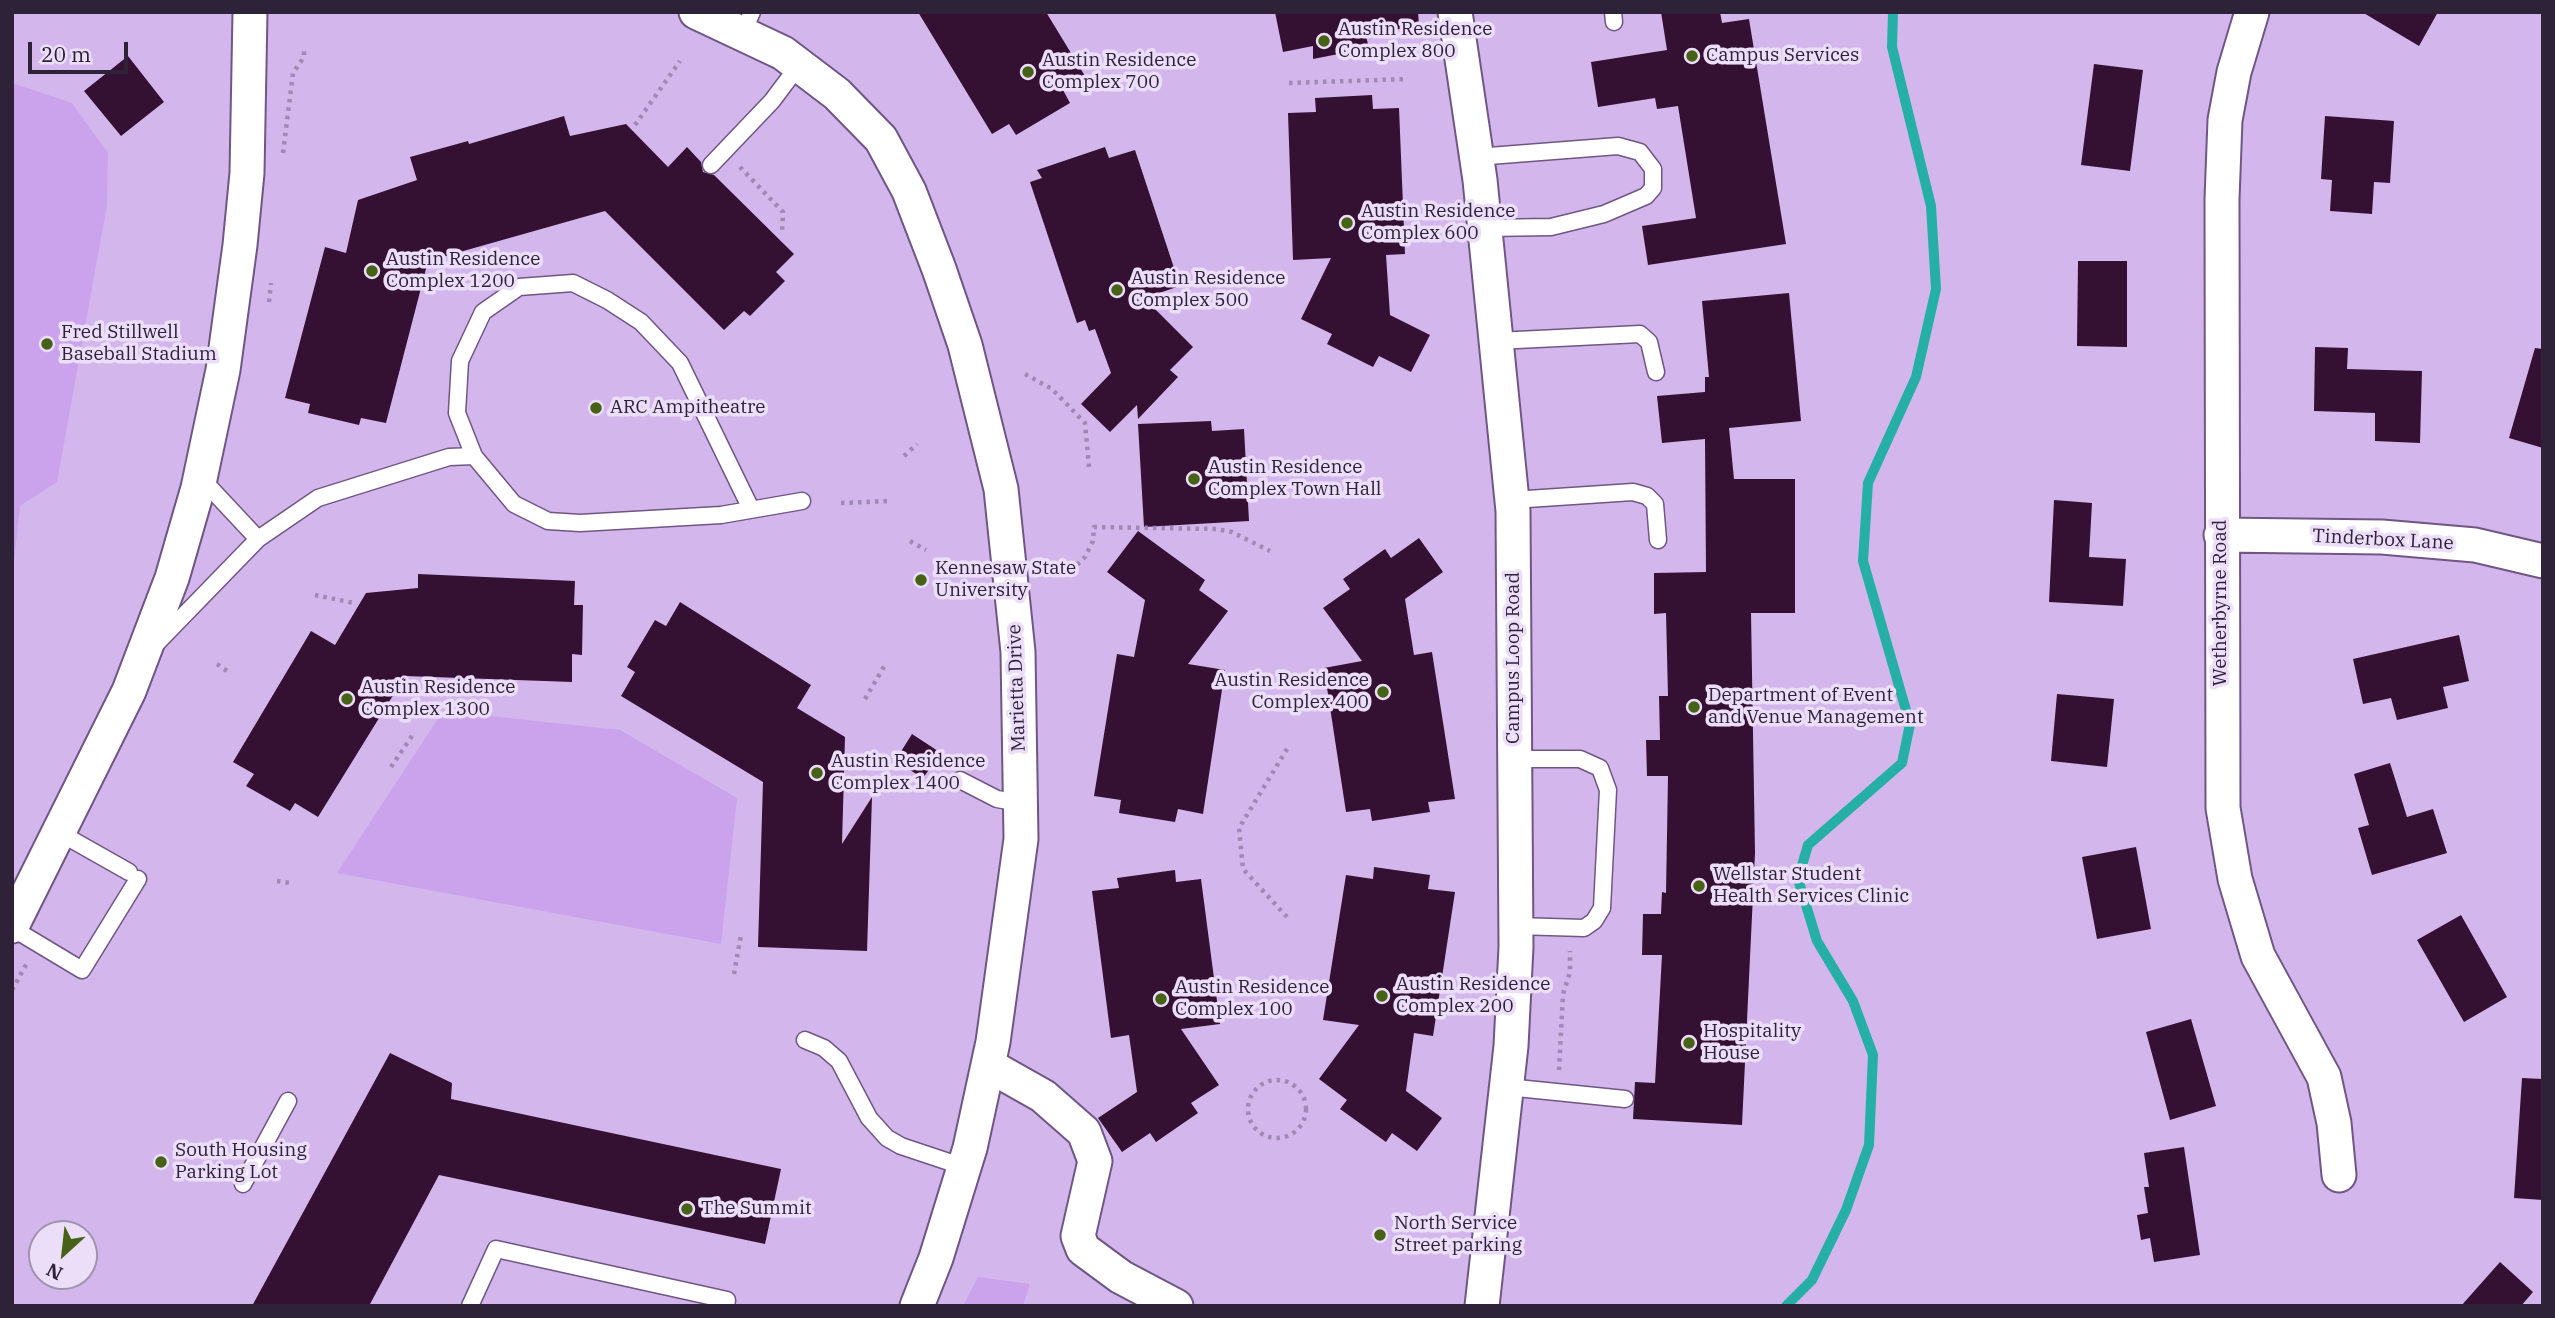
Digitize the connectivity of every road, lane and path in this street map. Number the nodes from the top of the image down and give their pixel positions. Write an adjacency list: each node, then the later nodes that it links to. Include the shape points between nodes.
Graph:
1 (250, 12): 23 (street, via 247,173 240,245 223,370)
2 (696, 12): 5 (street, Marietta Drive)
3 (1455, 12): 12 (street, Campus Loop Road)
4 (2252, 12): 29 (street, Wetherbyrne Road, via 2225,120)
5 (748, 22): 7 (street, Marietta Drive)
6 (680, 61): 10 (path)
7 (799, 65): 11 (lane); 49 (street, Marietta Drive, via 837,94 881,139 909,191 965,345 1002,489 1018,652)
8 (1408, 79): 9 (path)
9 (1289, 83)
10 (635, 125)
11 (724, 151): 13 (lane); 15 (path, via 783,212)
12 (1476, 156): 14 (street, Campus Loop Road); 14 (lane, via 1618,146 1640,152 1653,169 1653,188 1646,195 1604,214 1551,227)
13 (711, 165)
14 (1485, 228): 16 (street, Campus Loop Road)
15 (782, 233)
16 (1496, 341): 17 (lane, via 1640,334 1649,342); 24 (street, Campus Loop Road)
17 (1656, 372)
18 (1025, 374): 22 (path, via 1052,389 1086,423)
19 (917, 444): 21 (path)
20 (474, 456): 28 (lane, via 514,504 548,521 659,519); 28 (lane, via 457,413 460,360 483,312 519,287 573,283 641,322 680,363); 30 (lane, via 449,457 318,498)
21 (904, 456)
22 (1089, 467)
23 (200, 477): 30 (lane); 39 (street, via 172,578)
24 (1512, 500): 31 (lane, via 1633,492 1654,504); 46 (street, Campus Loop Road)
25 (802, 501): 28 (lane)
26 (888, 501): 27 (path)
27 (841, 503)
28 (751, 509)
29 (2221, 535): 35 (street, Tinderbox Lane, via 2435,541); 67 (street, Wetherbyrne Road, via 2223,808 2235,879 2258,956 2324,1077)
30 (258, 539): 39 (lane)
31 (1658, 540)
32 (910, 541): 33 (path)
33 (926, 550)
34 (1270, 551): 36 (path, via 1216,529 1094,527 1084,557 1077,565)
35 (2543, 561)
36 (1061, 570)
37 (315, 595): 38 (path)
38 (354, 603)
39 (143, 657): 50 (street)
40 (217, 664): 42 (path)
41 (885, 665): 43 (path)
42 (230, 673)
43 (865, 699)
44 (412, 736): 47 (path)
45 (1287, 749): 53 (path, via 1239,828 1243,870)
46 (1514, 759): 54 (street, Campus Loop Road); 56 (lane, via 1580,759 1600,768 1608,790 1602,908 1594,922)
47 (391, 767)
48 (960, 780): 49 (lane, via 997,799)
49 (1020, 803): 60 (street, Marietta Drive, via 1021,839 1008,946)
50 (60, 833): 55 (street); 55 (lane, via 133,876 82,970)
51 (276, 881): 52 (path)
52 (290, 883)
53 (1287, 917)
54 (1516, 926): 56 (lane); 61 (street, Campus Loop Road)
55 (12, 927)
56 (1571, 928): 62 (path)
57 (741, 935): 58 (path)
58 (734, 974)
59 (805, 1040): 66 (lane, via 839,1061 869,1118 887,1138)
60 (988, 1065): 66 (street, Marietta Drive); 72 (street, via 1051,1102 1084,1132 1095,1161 1078,1236 1083,1249 1121,1277)
61 (1507, 1087): 62 (lane); 73 (street, Campus Loop Road)
62 (1559, 1092): 63 (lane)
63 (1625, 1099)
64 (288, 1101): 68 (lane)
65 (1305, 1117): 65 (path, via 1304,1098 1284,1080 1265,1082 1248,1104 1252,1124 1267,1136 1294,1132)
66 (964, 1167): 71 (street, Marietta Drive)
67 (2339, 1175)
68 (243, 1184)
69 (470, 1306): 70 (lane, via 496,1249 727,1300)
70 (726, 1306)
71 (917, 1306)
72 (1176, 1306)
73 (1482, 1306)

